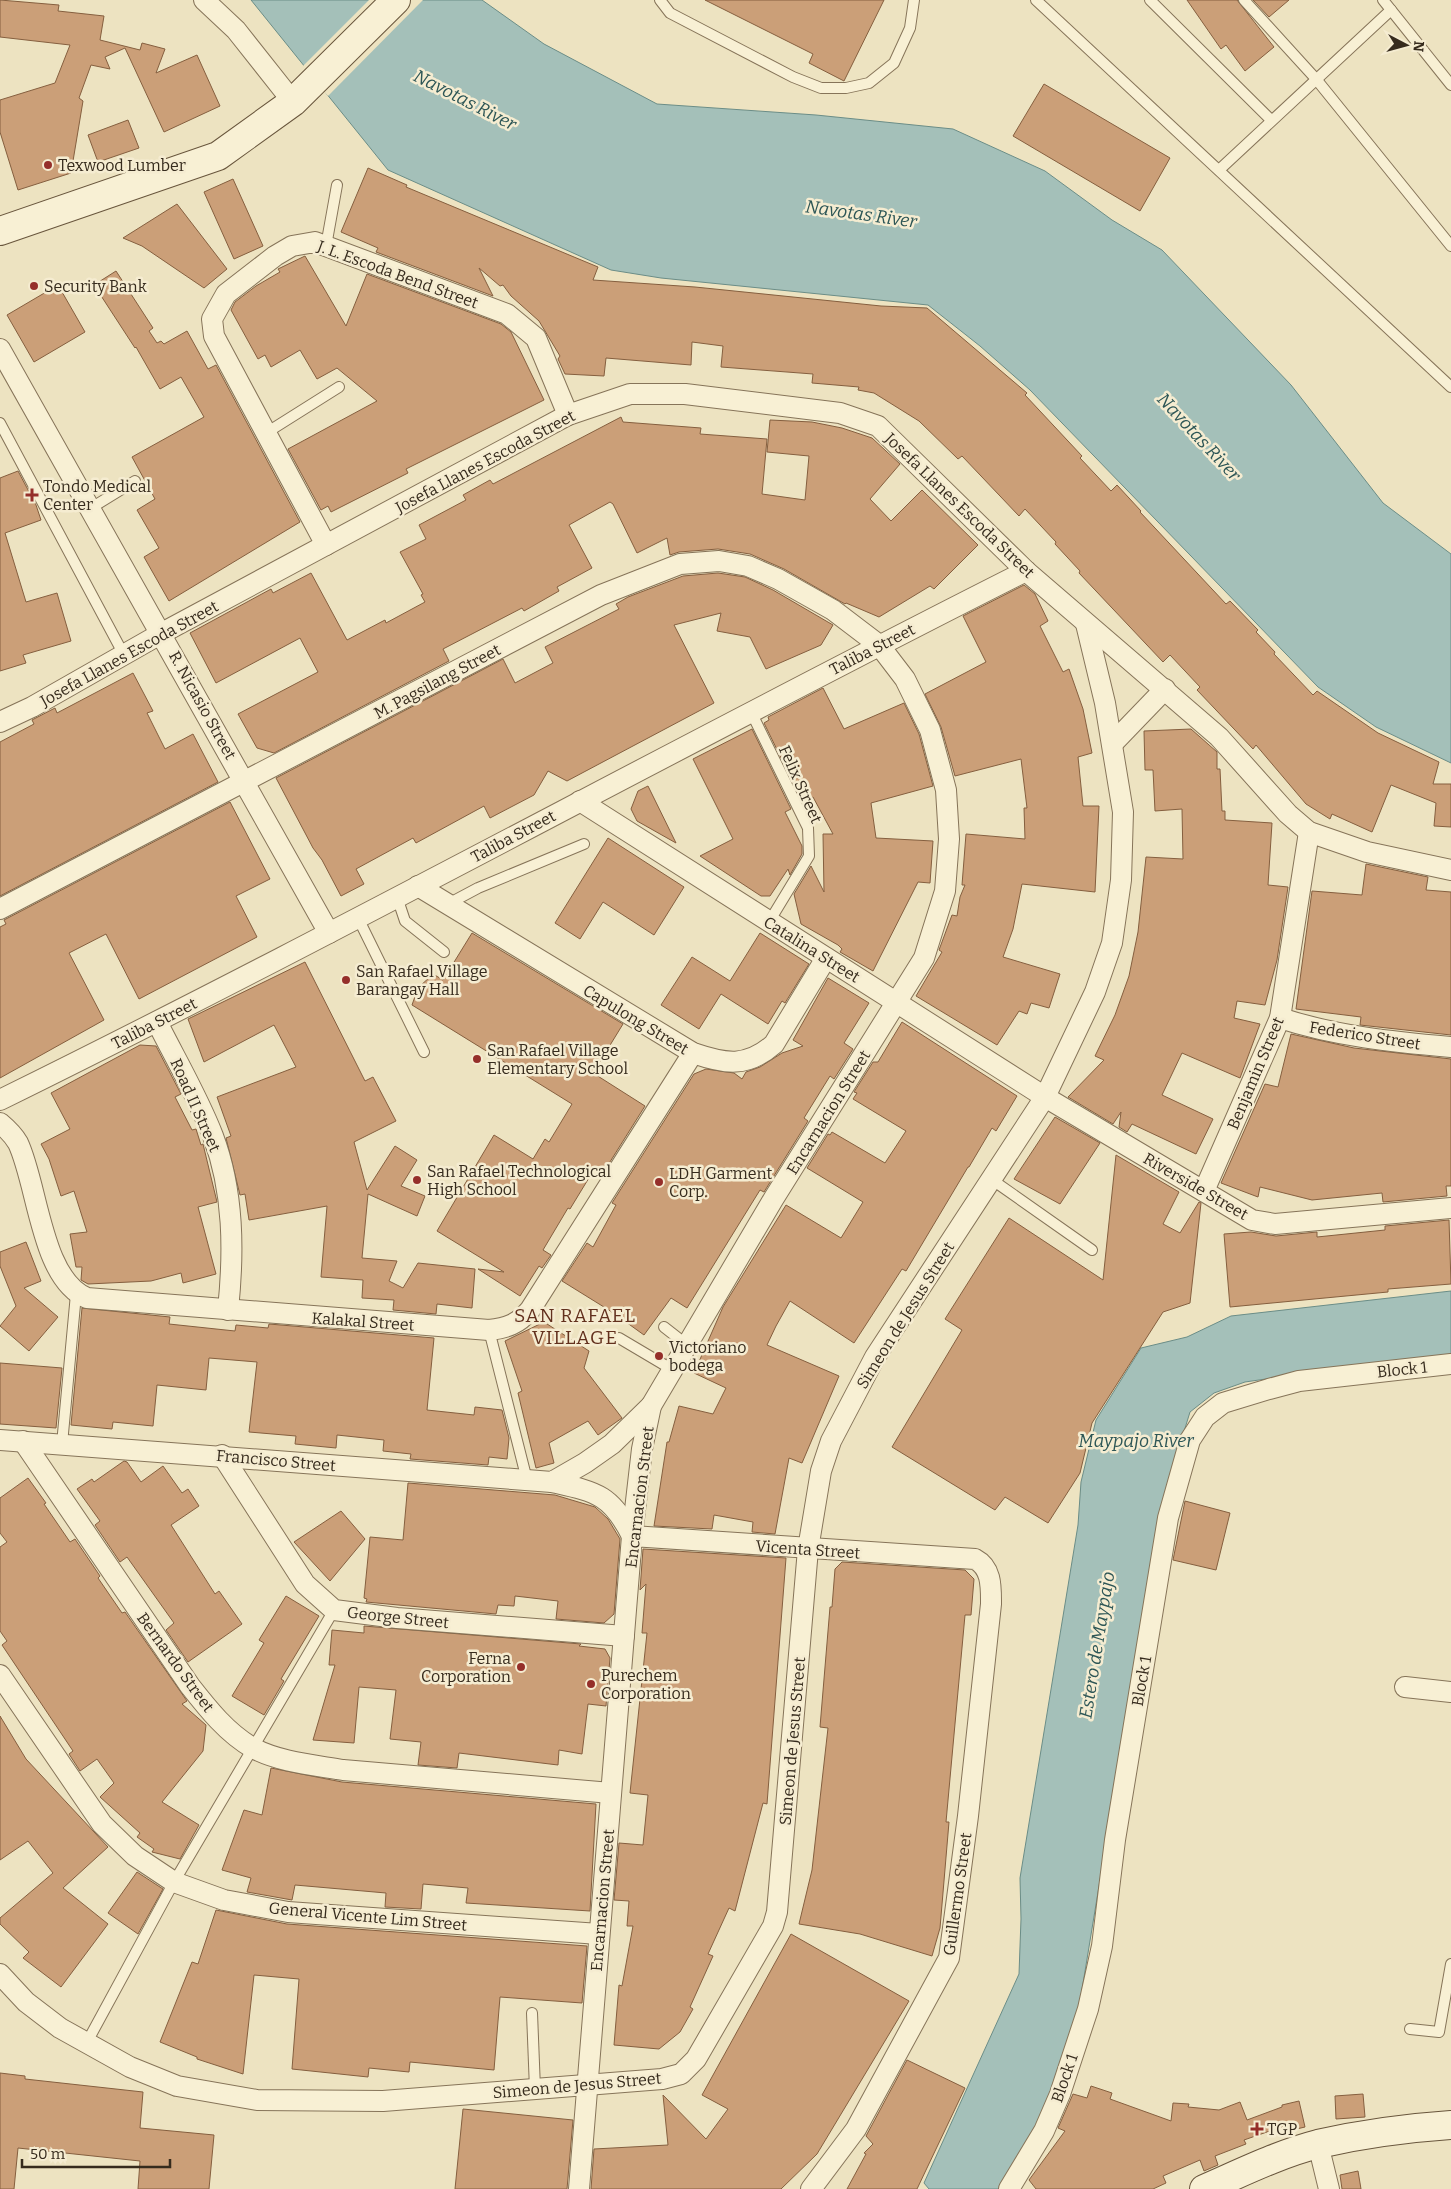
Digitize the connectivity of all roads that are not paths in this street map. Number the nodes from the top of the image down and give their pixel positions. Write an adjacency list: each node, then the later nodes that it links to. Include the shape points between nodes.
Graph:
1 (204, 0): 12 (street, via 236,30)
2 (396, 0): 12 (main road)
3 (660, 0): 4 (lane, via 670,13 793,77 821,88 846,88 868,83 894,63 910,28)
4 (914, 0)
5 (1036, 0): 14 (lane)
6 (1150, 0): 13 (lane)
7 (1244, 0): 10 (lane)
8 (1383, 0): 9 (lane)
9 (1391, 10): 10 (lane); 11 (lane)
10 (1316, 79): 13 (lane); 18 (lane)
11 (1451, 85)
12 (293, 102): 16 (main road, via 218,156)
13 (1271, 120): 14 (lane)
14 (1219, 170): 21 (lane)
15 (337, 185): 17 (lane)
16 (0, 231)
17 (326, 246): 22 (street, J. L. Escoda Bend Street, via 507,314 536,338); 24 (street, J. L. Escoda Bend Street, via 315,242 292,246 275,256 226,294 212,319 214,336)
18 (1451, 246)
19 (0, 349): 26 (street, R. Nicasio Street)
20 (339, 387): 24 (lane)
21 (1451, 387)
22 (568, 415): 27 (street, Josefa Llanes Escoda Street); 28 (street, Josefa Llanes Escoda Street, via 630,394 685,394 840,413 878,426)
23 (0, 423): 32 (lane)
24 (266, 434): 27 (street, J. L. Escoda Bend Street)
25 (134, 482): 26 (lane)
26 (91, 508): 30 (street, R. Nicasio Street)
27 (326, 545): 30 (street, Josefa Llanes Escoda Street)
28 (1026, 571): 29 (street, Josefa Llanes Escoda Street); 31 (street, Taliba Street)
29 (1086, 624): 33 (street, Josefa Llanes Escoda Street); 36 (street, Simeon de Jesus Street)
30 (162, 633): 32 (street, Josefa Llanes Escoda Street); 37 (street, R. Nicasio Street)
31 (879, 645): 34 (street, Taliba Street); 37 (street, M. Pagsilang Street, via 833,610 748,566 719,562 680,564 601,595); 51 (street, Encarnacion Street, via 905,679 930,730 946,790 949,839 945,891 924,958)
32 (124, 655): 35 (street, Josefa Llanes Escoda Street)
33 (1165, 690): 36 (street); 39 (street, Josefa Llanes Escoda Street, via 1219,738 1288,814)
34 (751, 712): 38 (street, Taliba Street); 47 (lane, Felix Street, via 808,828 809,856)
35 (0, 722)
36 (1113, 743): 57 (street, Simeon de Jesus Street, via 1123,812 1121,880 1112,943 1095,992)
37 (245, 781): 45 (street, M. Pagsilang Street); 48 (street, R. Nicasio Street)
38 (580, 801): 42 (street, Taliba Street); 47 (street, Catalina Street)
39 (1309, 832): 41 (street, Josefa Llanes Escoda Street, via 1367,852); 52 (street, Benjamin Street)
40 (584, 844): 44 (lane, via 478,888)
41 (1451, 870)
42 (418, 886): 43 (street, Taliba Street); 44 (street, Capulong Street)
43 (397, 897): 46 (street, Taliba Street); 49 (lane, via 405,921)
44 (448, 904): 56 (street, Capulong Street)
45 (0, 909)
46 (358, 918): 48 (street, Taliba Street); 55 (lane)
47 (770, 922): 50 (street, Catalina Street)
48 (330, 932): 53 (street, Taliba Street)
49 (444, 952)
50 (826, 958): 51 (street, Catalina Street); 56 (street, Capulong Street, via 774,1044 763,1054 734,1063)
51 (897, 1003): 57 (street, Catalina Street); 69 (street, Encarnacion Street, via 774,1198)
52 (1280, 1018): 54 (street, Federico Street, via 1306,1027 1392,1042); 61 (street, Benjamin Street)
53 (157, 1022): 58 (street, Taliba Street); 65 (street, Road II Street, via 213,1136 224,1174 232,1268)
54 (1451, 1047)
55 (424, 1052)
56 (693, 1054): 67 (street, Kalakal Street, via 530,1310 521,1320 506,1328)
57 (1045, 1097): 60 (street, Simeon de Jesus Street); 61 (street, Riverside Street)
58 (0, 1100)
59 (0, 1123): 64 (street, via 17,1142 58,1270)
60 (991, 1179): 63 (lane); 80 (street, Simeon de Jesus Street, via 875,1357 830,1441 821,1472)
61 (1204, 1192): 62 (street, Riverside Street, via 1252,1220 1276,1224)
62 (1451, 1208)
63 (1092, 1250)
64 (76, 1294): 65 (street, Kalakal Street, via 86,1298); 75 (lane)
65 (228, 1310): 67 (street, Kalakal Street)
66 (664, 1327): 69 (lane)
67 (489, 1330): 77 (lane)
68 (619, 1338): 71 (lane)
69 (687, 1345): 71 (street, Encarnacion Street)
70 (1451, 1364): 102 (street, Block 1, via 1298,1381 1269,1389 1223,1403 1205,1417 1190,1440 1168,1518 1115,1840 1102,1946 1088,2009 1048,2123)
71 (673, 1370): 72 (street, Encarnacion Street)
72 (652, 1406): 78 (street, via 612,1444); 79 (street, Encarnacion Street, via 642,1449)
73 (0, 1440): 74 (street, Francisco Street)
74 (24, 1441): 75 (street, Francisco Street); 87 (street, Bernardo Street, via 190,1686 217,1720)
75 (62, 1444): 76 (street, Francisco Street)
76 (222, 1455): 77 (street, Francisco Street); 82 (street, George Street, via 305,1584)
77 (528, 1480): 78 (street, Francisco Street)
78 (552, 1482): 79 (street, Francisco Street, via 600,1496 614,1505)
79 (632, 1536): 80 (street, Vicenta Street); 83 (street, Encarnacion Street)
80 (808, 1549): 81 (street, Vicenta Street, via 976,1559); 96 (street, Simeon de Jesus Street, via 777,1912 773,1926 696,2059 681,2074 662,2079)
81 (983, 1564): 101 (street, Guillermo Street, via 990,1581 991,1604 949,1958 856,2129)
82 (334, 1610): 83 (street, George Street); 87 (lane)
83 (624, 1636): 88 (street, Encarnacion Street)
84 (0, 1675): 89 (street, General Vicente Lim Street, via 102,1824 135,1856)
85 (1405, 1687): 86 (street)
86 (1451, 1692)
87 (254, 1748): 88 (street, Bernardo Street, via 343,1770); 89 (lane)
88 (611, 1793): 90 (street, Encarnacion Street)
89 (174, 1882): 90 (street, General Vicente Lim Street, via 224,1900 288,1912); 95 (lane)
90 (599, 1934): 96 (street, Encarnacion Street)
91 (1451, 1964): 94 (lane, via 1438,2032)
92 (0, 1974): 95 (street, Simeon de Jesus Street, via 26,2002)
93 (532, 2013): 97 (lane)
94 (1410, 2029)
95 (86, 2044): 97 (street, Simeon de Jesus Street, via 177,2086 257,2100 383,2101)
96 (587, 2084): 97 (street, Simeon de Jesus Street); 100 (street)
97 (535, 2089)
98 (1451, 2125): 99 (main road)
99 (1318, 2144): 103 (main road); 104 (street)
100 (579, 2189)
101 (811, 2189)
102 (1010, 2189)
103 (1204, 2189)
104 (1329, 2189)

